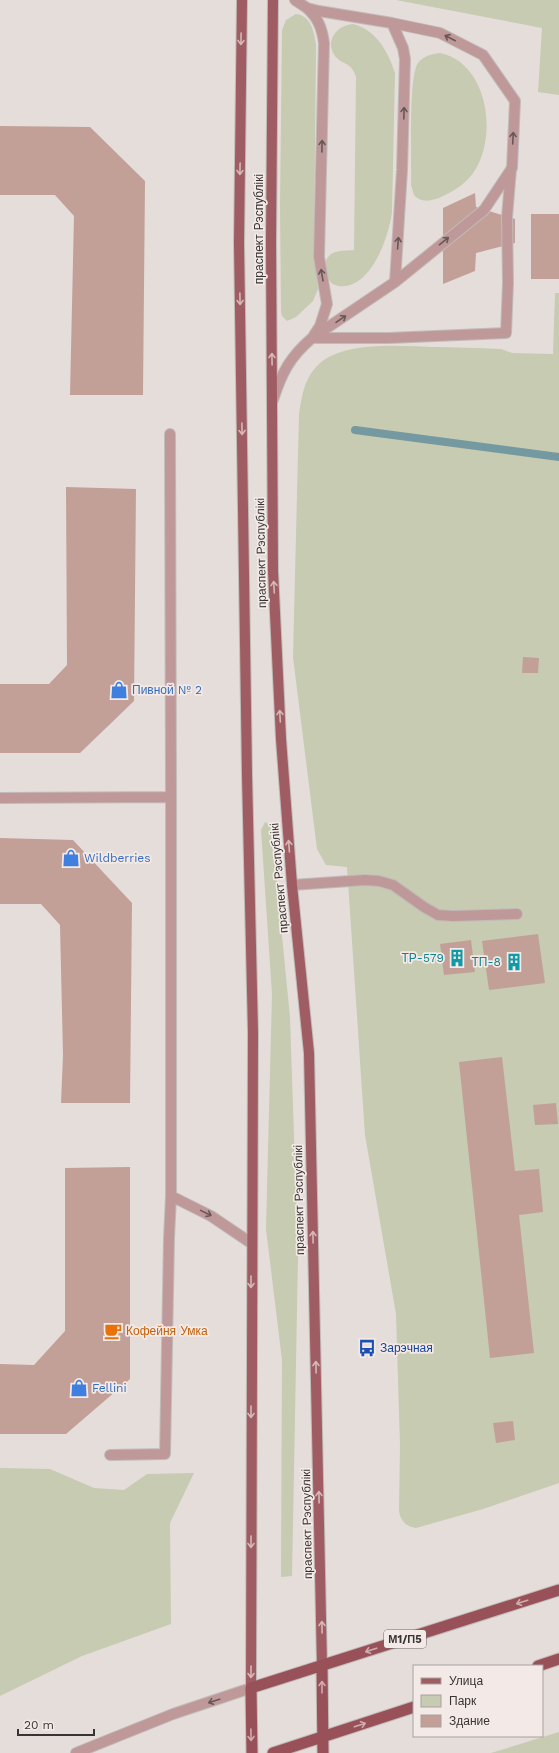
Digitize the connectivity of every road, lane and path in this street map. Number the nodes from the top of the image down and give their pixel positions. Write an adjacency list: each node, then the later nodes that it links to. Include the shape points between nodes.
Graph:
1 (242, 0): 16 (main road, праспект Рэспублікі, one-way to 16, via 239,243 254,1033)
2 (273, 0): 9 (main road, праспект Рэспублікі, one-way to 2)
3 (295, 0): 4 (street)
4 (307, 8): 5 (street); 8 (street, one-way to 4, via 320,326 327,304 319,257 324,43 319,23)
5 (392, 23): 6 (street, one-way to 5, via 515,101 483,55 440,33); 7 (street, one-way to 5, via 402,177 405,59)
6 (512, 168): 7 (street, one-way to 6, via 484,210); 8 (street, via 507,217 506,333)
7 (395, 282): 8 (street, one-way to 7)
8 (312, 338): 9 (street, via 288,363)
9 (273, 400): 13 (main road, праспект Рэспублікі, one-way to 9, via 281,739 273,571)
10 (170, 434): 11 (street)
11 (171, 797): 12 (street); 15 (street)
12 (0, 798)
13 (292, 885): 14 (street, via 379,881 393,886 438,915); 21 (main road, праспект Рэспублікі, one-way to 13, via 309,1053)
14 (517, 914)
15 (171, 1196): 16 (street, one-way to 16, via 211,1216); 17 (street, via 168,1238 165,1454)
16 (251, 1243): 22 (main road, праспект Рэспублікі, one-way to 22)
17 (110, 1455)
18 (559, 1590): 21 (highway, М1/П5, one-way to 21)
19 (559, 1659): 20 (highway)
20 (541, 1665)
21 (322, 1666): 22 (highway, М1/П5); 24 (highway, праспект Рэспублікі, one-way to 21)
22 (251, 1688): 25 (street, one-way to 25, via 173,1714); 26 (highway, праспект Рэспублікі, one-way to 26)
23 (413, 1707): 24 (highway, one-way to 23)
24 (323, 1736): 27 (highway); 28 (highway, праспект Рэспублікі)
25 (76, 1753)
26 (252, 1753)
27 (273, 1753)
28 (323, 1753)

